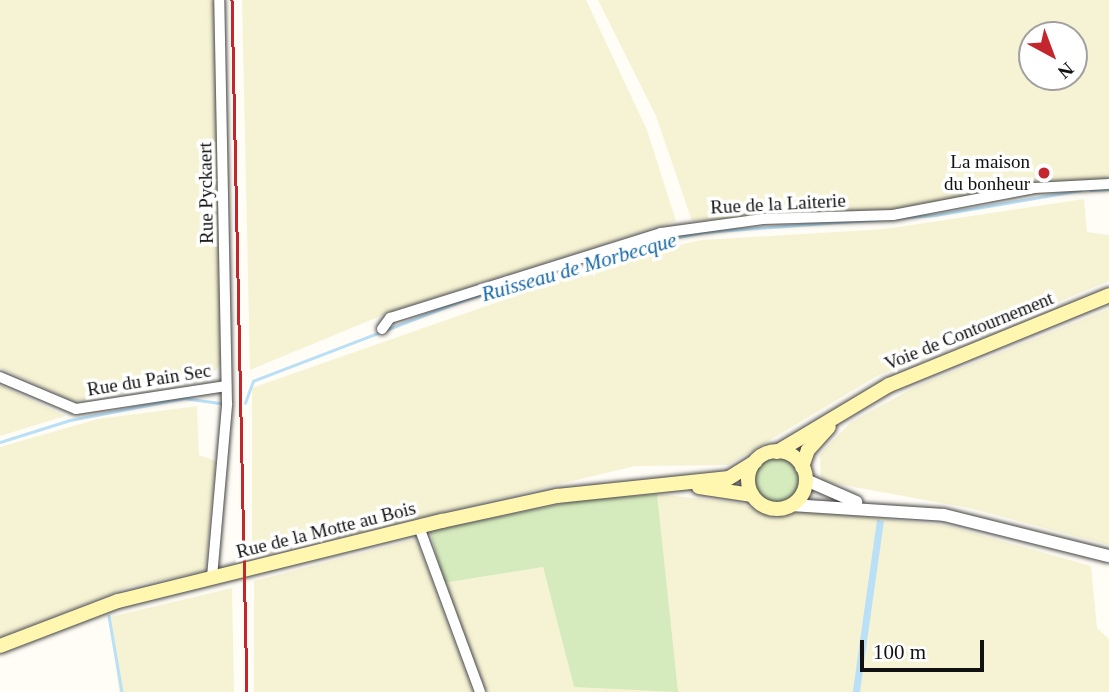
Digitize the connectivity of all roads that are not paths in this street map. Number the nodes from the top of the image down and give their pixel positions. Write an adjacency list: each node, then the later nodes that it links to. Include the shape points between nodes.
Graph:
1 (219, 0): 6 (street, Rue Pyckaert)
2 (1109, 184): 4 (street, Rue de la Laiterie, via 1034,188 893,215 771,219 661,233 390,318)
3 (1109, 295): 7 (main road, Voie de Contournement, via 909,376)
4 (382, 329)
5 (0, 377): 6 (street, Rue du Pain Sec, via 76,409)
6 (226, 386): 17 (street, Rue Pyckaert)
7 (848, 409): 8 (main road); 10 (main road, via 811,446)
8 (777, 452): 9 (main road); 10 (main road)
9 (755, 462): 11 (main road, Rue de la Motte au Bois, via 729,478); 12 (main road, via 748,478)
10 (804, 474): 13 (main road); 14 (street)
11 (669, 485): 12 (main road, Rue de la Motte au Bois); 15 (main road, Rue de la Motte au Bois, via 544,498)
12 (752, 495): 13 (main road, via 771,509)
13 (792, 505): 14 (street)
14 (873, 507): 16 (street, via 982,522)
15 (419, 527): 17 (main road, Rue de la Motte au Bois); 19 (street)
16 (1109, 556)
17 (212, 578): 18 (main road, Rue de la Motte au Bois, via 91,610)
18 (0, 646)
19 (480, 692)

